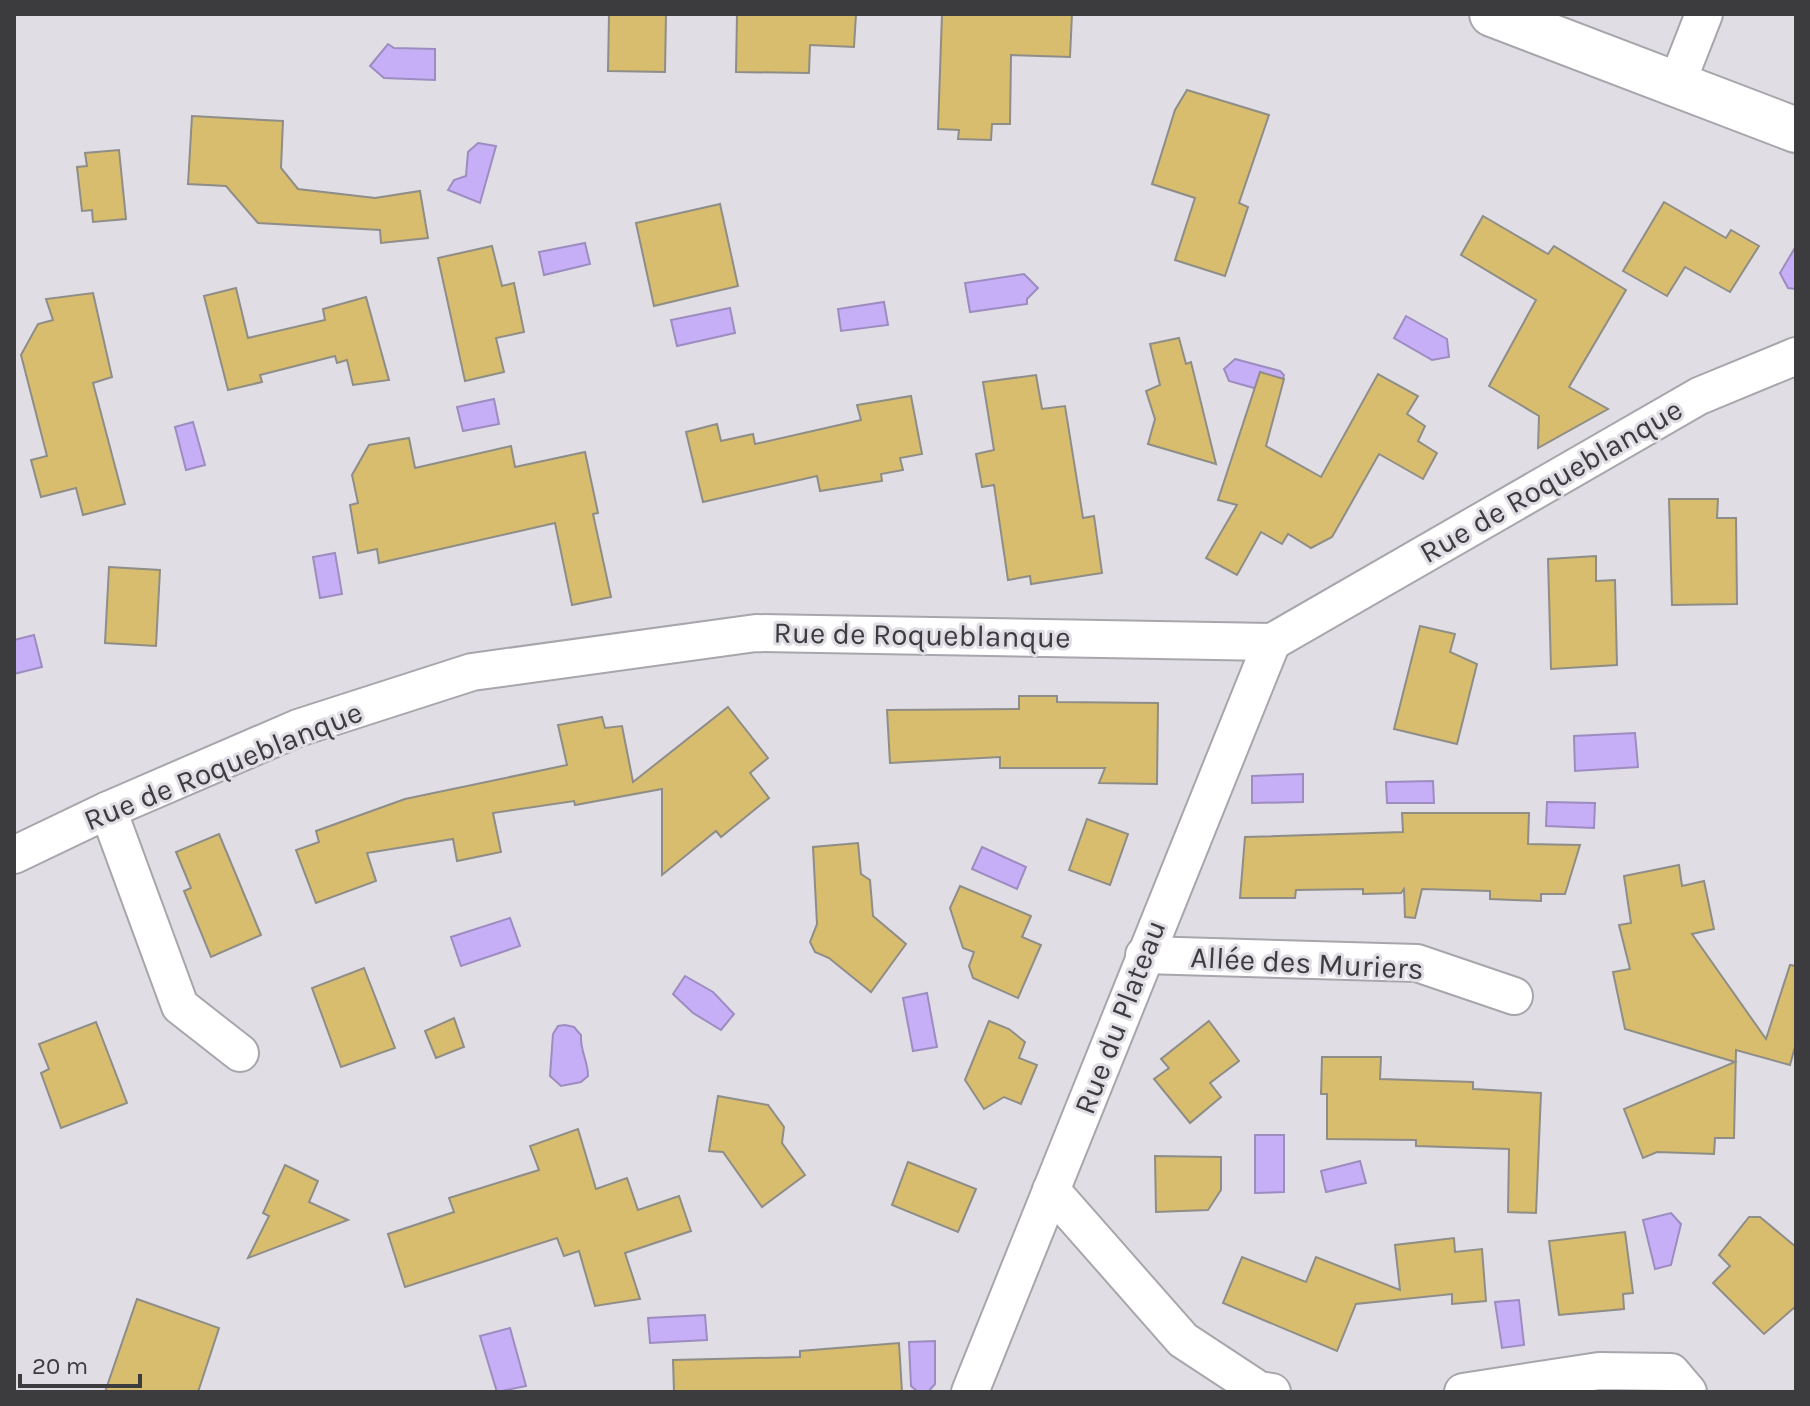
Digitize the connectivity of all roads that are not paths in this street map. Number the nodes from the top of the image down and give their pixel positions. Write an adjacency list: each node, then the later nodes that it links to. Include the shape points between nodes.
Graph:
1 (1492, 14): 3 (street)
2 (1704, 14): 3 (street)
3 (1677, 83): 4 (street)
4 (1796, 130)
5 (1796, 356): 6 (street, Rue de Roqueblanque, via 1699,396)
6 (1272, 642): 7 (street, Rue de Roqueblanque, via 756,633 472,672 298,728); 9 (street, Rue du Plateau)
7 (108, 810): 8 (street, Rue de Roqueblanque); 11 (street, via 180,1006)
8 (14, 855)
9 (1144, 955): 10 (street, Allée des Muriers, via 1417,963); 12 (street, Rue du Plateau)
10 (1514, 996)
11 (240, 1053)
12 (1051, 1190): 13 (street, Rue du Plateau); 14 (street, via 1183,1340 1259,1390)
13 (970, 1392)
14 (1272, 1392)
15 (1463, 1392): 16 (street, via 1599,1371 1671,1372)
16 (1688, 1392)

